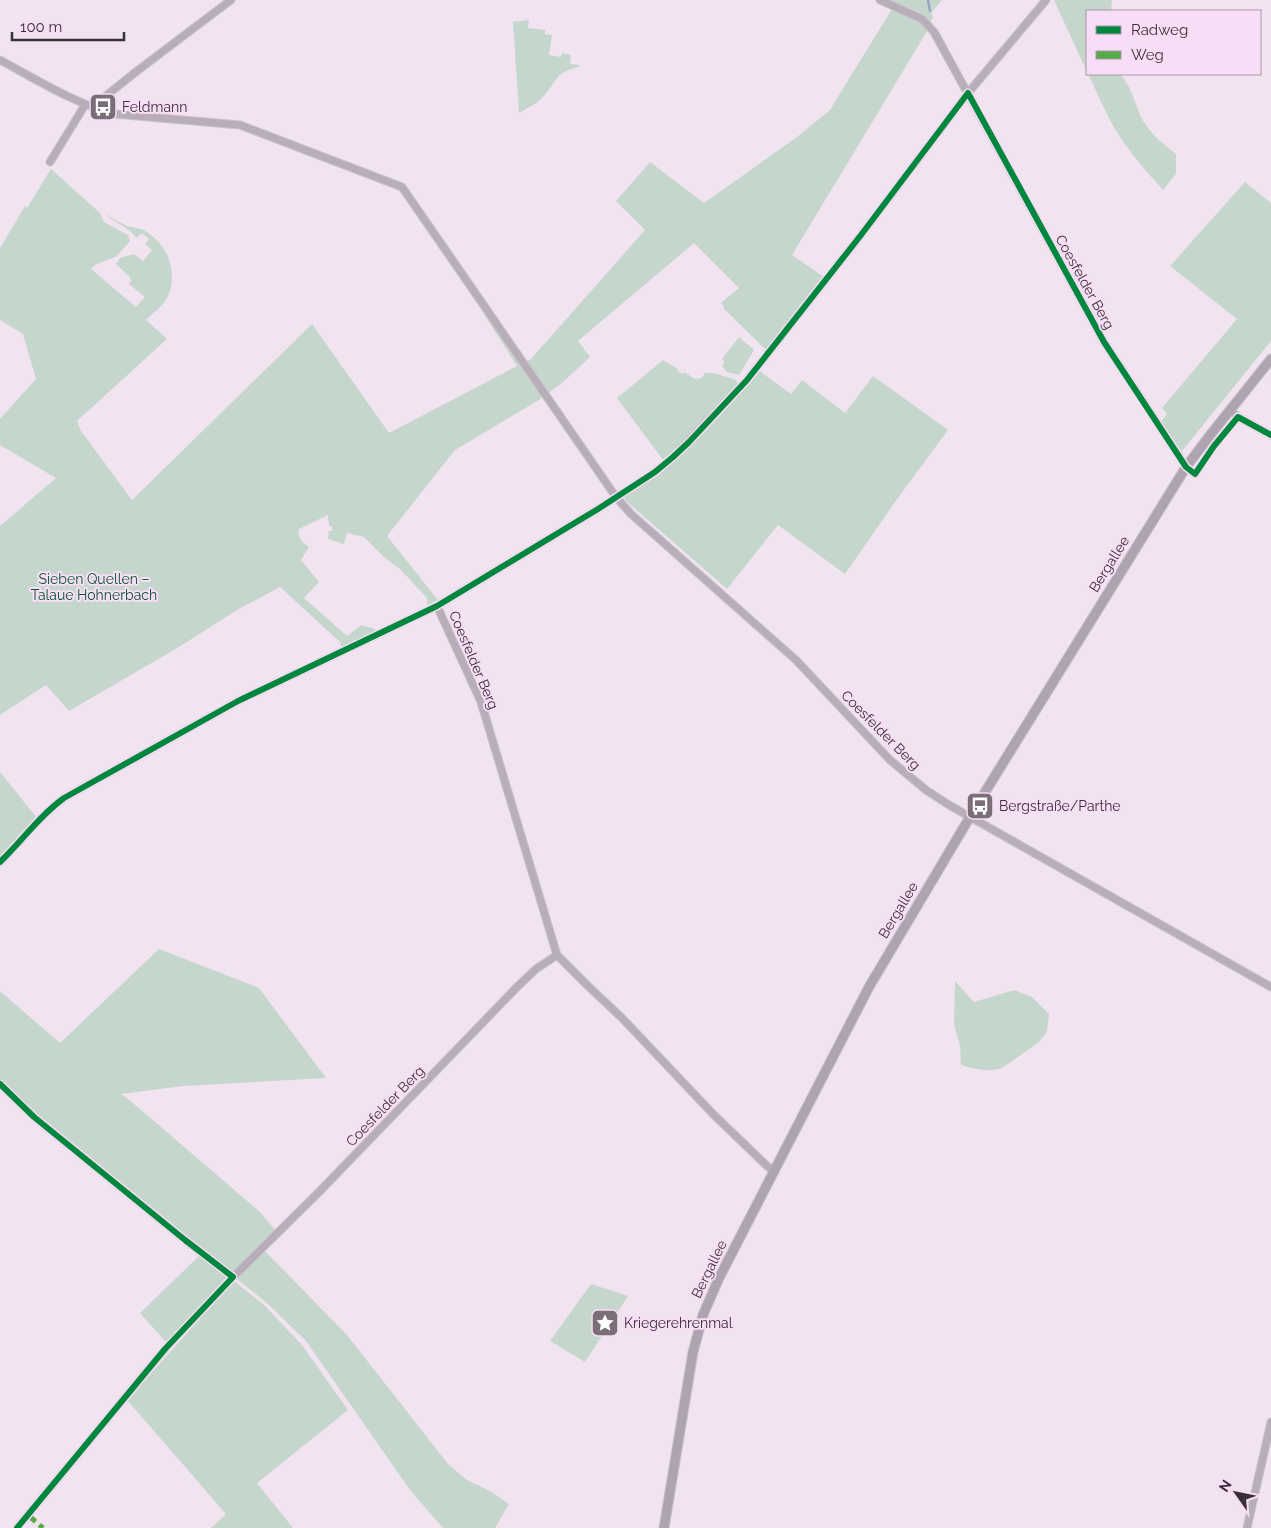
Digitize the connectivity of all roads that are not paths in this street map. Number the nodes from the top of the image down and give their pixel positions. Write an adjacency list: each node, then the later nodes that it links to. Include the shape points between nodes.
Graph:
1 (231, 0): 6 (street)
2 (880, 0): 5 (street, Coesfelder Berg, via 922,19 934,32)
3 (1046, 0): 5 (street)
4 (0, 60): 6 (street, Coesfelder Berg)
5 (968, 93): 11 (street, Coesfelder Berg, via 1104,342); 13 (street, via 747,380 673,457)
6 (88, 106): 7 (street); 13 (street, Coesfelder Berg, via 114,114 240,125 402,187)
7 (50, 162)
8 (1271, 359): 9 (street, Bergallee)
9 (1230, 410): 10 (street); 11 (street, Bergallee)
10 (1271, 435)
11 (1186, 467): 12 (street, Coesfelder Berg); 15 (street, Bergallee)
12 (1194, 474)
13 (616, 497): 14 (street); 15 (street, Coesfelder Berg, via 631,514 796,660 896,766 926,790)
14 (437, 606): 16 (street, via 238,701 64,798 37,821); 17 (street, Coesfelder Berg, via 480,702)
15 (970, 816): 18 (street, Coesfelder Berg); 20 (street, Bergallee, via 869,987)
16 (0, 862)
17 (557, 954): 20 (street, Coesfelder Berg, via 713,1114); 21 (street, Coesfelder Berg, via 536,969)
18 (1271, 987)
19 (0, 1084): 21 (street, via 41,1123)
20 (774, 1171): 24 (street, Bergallee, via 719,1278 699,1326)
21 (232, 1277): 23 (street, Coesfelder Berg, via 165,1349)
22 (1271, 1422): 25 (street)
23 (16, 1528)
24 (664, 1528)
25 (1247, 1528)

